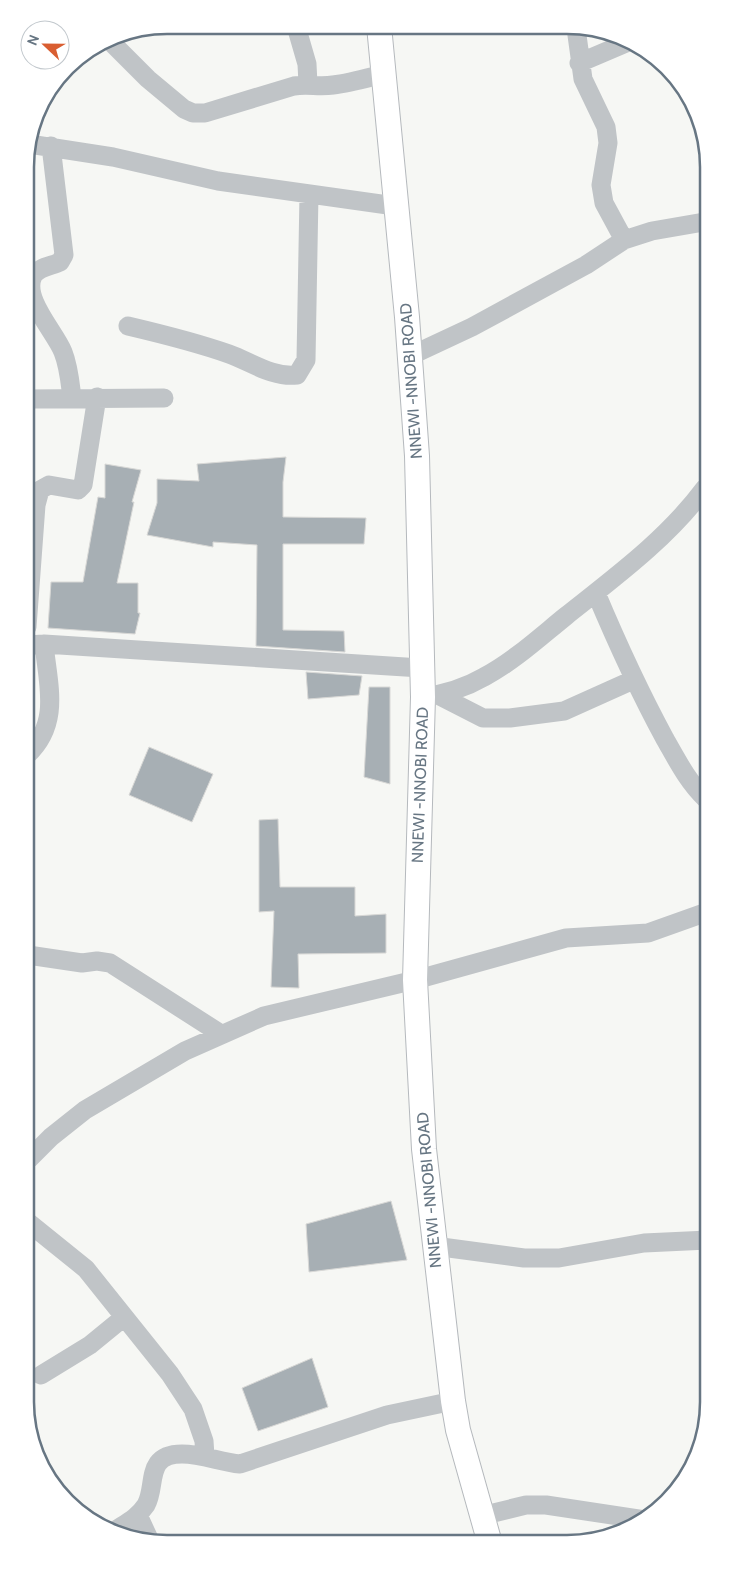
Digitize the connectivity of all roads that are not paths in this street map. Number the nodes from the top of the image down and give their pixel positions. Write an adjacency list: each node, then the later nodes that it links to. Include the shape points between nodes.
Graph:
1 (298, 34): 8 (street, via 307,64)
2 (380, 34): 7 (main road, NNEWI -NNOBI ROAD)
3 (577, 34): 6 (street)
4 (114, 45): 8 (street, via 148,79 193,113)
5 (621, 45): 6 (street)
6 (579, 63): 14 (street, via 583,79 606,127 608,143 601,185 610,216)
7 (383, 74): 8 (street, via 335,85); 12 (main road, NNEWI -NNOBI ROAD)
8 (308, 84)
9 (36, 145): 10 (street)
10 (51, 146): 11 (street, via 210,180); 15 (street, via 64,255 60,262 37,270)
11 (309, 194): 12 (street); 17 (street, via 306,360 298,374 284,377 230,354)
12 (395, 206): 18 (main road, NNEWI -NNOBI ROAD)
13 (700, 223): 14 (street, via 652,231)
14 (624, 240): 18 (street, via 586,265)
15 (34, 274)
16 (34, 299): 20 (street, via 63,352)
17 (128, 326)
18 (410, 356): 27 (main road, NNEWI -NNOBI ROAD)
19 (97, 397): 20 (street); 21 (street); 24 (street, via 83,485 78,490 49,485 40,490)
20 (72, 398): 22 (street)
21 (164, 398)
22 (34, 399)
23 (700, 494): 25 (street, via 638,559)
24 (34, 532)
25 (596, 593): 28 (street); 29 (street, via 514,658 484,677 456,691)
26 (36, 644): 27 (street); 30 (street, via 51,710 46,730)
27 (422, 668): 29 (main road, NNEWI -NNOBI ROAD)
28 (633, 680): 29 (street, via 564,710 510,718 484,718); 31 (street, via 680,764)
29 (431, 696): 34 (main road, NNEWI -NNOBI ROAD)
30 (34, 749)
31 (700, 792)
32 (700, 914): 34 (street, via 648,933 566,938)
33 (34, 956): 35 (street, via 82,963 110,963)
34 (416, 980): 35 (street, via 264,1016); 39 (main road, NNEWI -NNOBI ROAD, via 424,1149)
35 (221, 1034): 36 (street, via 185,1051 85,1110)
36 (34, 1154)
37 (34, 1227): 40 (street, via 86,1269)
38 (700, 1240): 39 (street, via 644,1243 559,1258 524,1258)
39 (434, 1246): 42 (main road, NNEWI -NNOBI ROAD)
40 (123, 1318): 41 (street, via 90,1346); 43 (street, via 170,1374 193,1409 204,1441)
41 (40, 1375)
42 (453, 1401): 43 (street, via 387,1415 240,1464); 45 (main road, NNEWI -NNOBI ROAD)
43 (205, 1456): 44 (street, via 180,1454 164,1458 156,1468 147,1502)
44 (138, 1516): 47 (street); 48 (street)
45 (481, 1516): 46 (street, via 526,1505 546,1505); 49 (main road, NNEWI -NNOBI ROAD)
46 (632, 1518)
47 (121, 1527)
48 (146, 1534)
49 (487, 1535)

